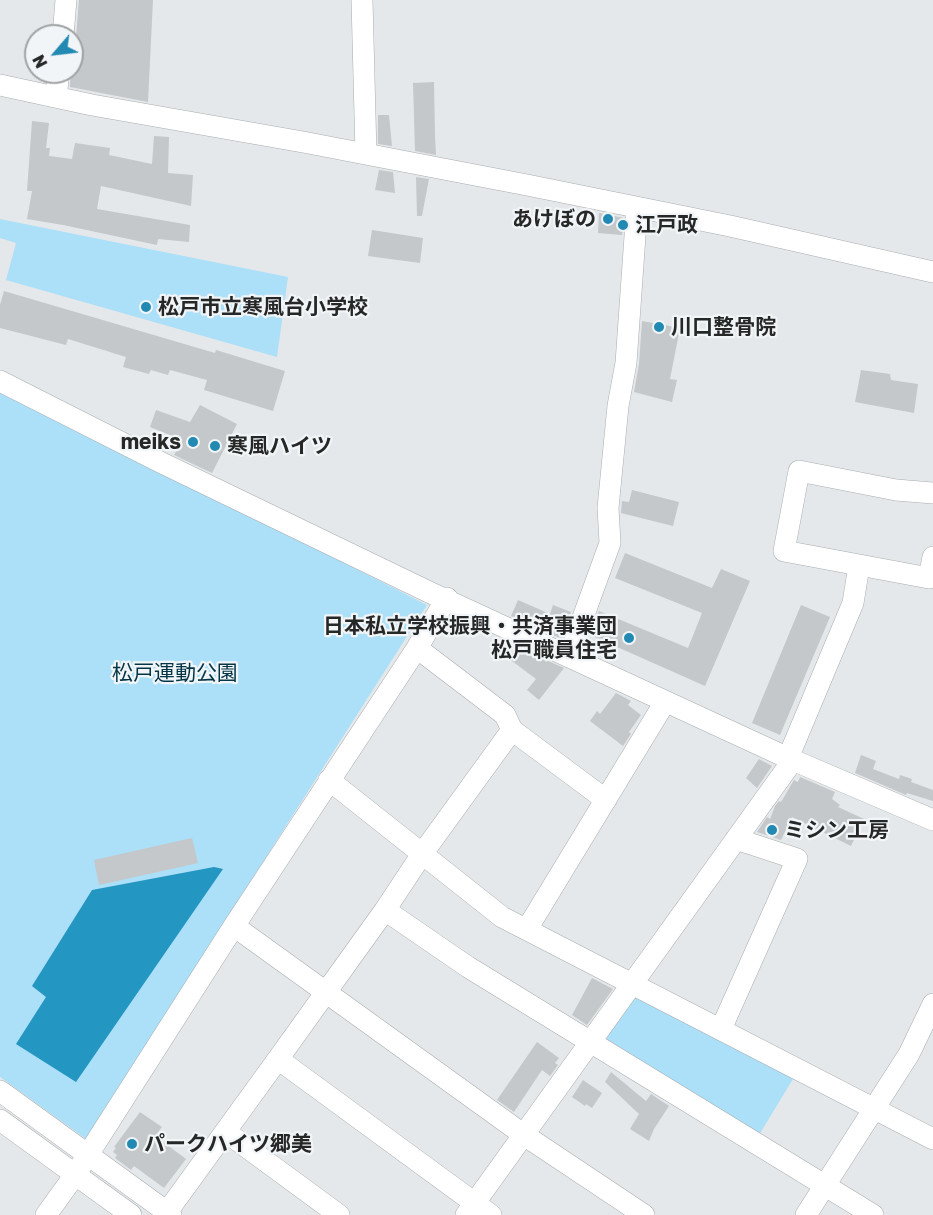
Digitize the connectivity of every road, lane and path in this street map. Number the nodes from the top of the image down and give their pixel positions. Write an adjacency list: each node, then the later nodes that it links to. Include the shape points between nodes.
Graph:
1 (66, 0): 3 (street)
2 (362, 0): 7 (street)
3 (64, 24)
4 (58, 84): 6 (street)
5 (0, 85): 6 (street)
6 (56, 98): 7 (street)
7 (366, 154): 8 (street)
8 (637, 208): 9 (street); 16 (street, via 626,363 608,508 610,543)
9 (933, 272)
10 (0, 381): 14 (street)
11 (933, 493): 13 (street, via 799,471 784,551)
12 (933, 557): 13 (street, via 929,578)
13 (859, 566): 19 (street, via 853,603)
14 (447, 598): 15 (street); 16 (street)
15 (417, 648): 18 (street, via 505,715); 20 (street)
16 (569, 656): 17 (street)
17 (665, 702): 19 (street); 21 (street)
18 (512, 730): 21 (street); 24 (street)
19 (791, 759): 22 (street); 23 (street)
20 (329, 780): 24 (street); 26 (street)
21 (606, 800): 27 (street)
22 (933, 820)
23 (736, 839): 28 (street); 32 (street, via 797,859)
24 (422, 854): 25 (street); 27 (street, via 501,917)
25 (385, 910): 29 (street); 33 (street, via 468,967)
26 (234, 926): 29 (street); 41 (street)
27 (527, 929): 28 (street)
28 (633, 984): 32 (street); 33 (street)
29 (325, 992): 34 (street); 39 (street)
30 (933, 1004): 31 (street)
31 (928, 1028): 36 (street)
32 (721, 1029): 36 (street)
33 (591, 1042): 39 (street); 43 (street)
34 (278, 1059): 38 (street); 44 (street)
35 (0, 1091): 41 (street)
36 (874, 1109): 40 (street); 43 (street)
37 (0, 1120): 42 (street)
38 (226, 1132): 45 (street); 48 (street)
39 (524, 1135): 44 (street); 49 (street)
40 (933, 1139)
41 (87, 1154): 42 (street); 45 (street)
42 (75, 1175): 46 (street); 47 (street)
43 (825, 1185): 50 (street); 51 (street)
44 (477, 1211)
45 (169, 1214)
46 (46, 1215)
47 (131, 1215)
48 (339, 1215)
49 (644, 1215)
50 (806, 1215)
51 (873, 1215)

